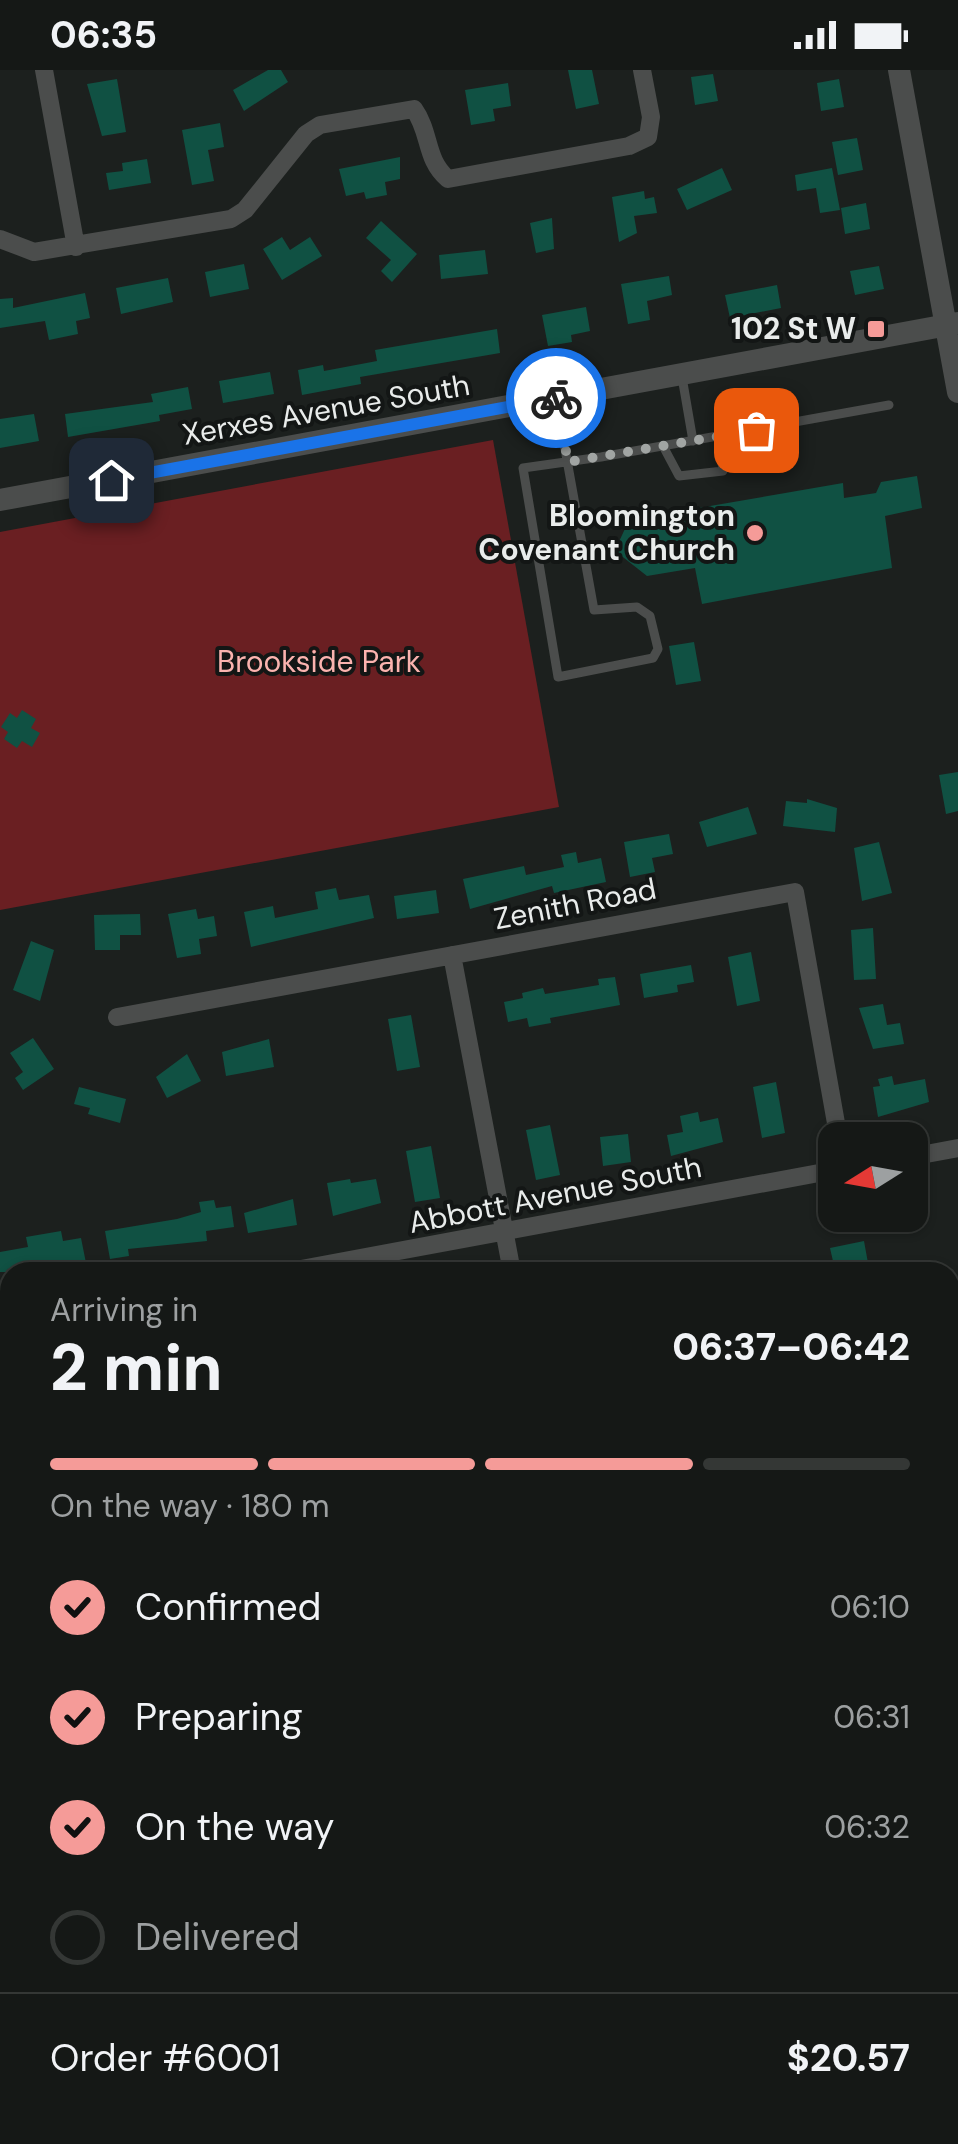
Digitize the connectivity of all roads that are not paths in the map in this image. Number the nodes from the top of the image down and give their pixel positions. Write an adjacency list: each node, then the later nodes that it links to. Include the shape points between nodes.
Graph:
1 (44, 70): 5 (street)
2 (642, 70): 5 (street, via 648,137 629,146 448,179 432,166 424,122 414,109 336,120 306,134 231,219)
3 (899, 70): 6 (street)
4 (0, 239): 5 (street, via 34,252)
5 (76, 248)
6 (952, 324): 7 (street, Xerxes Avenue South); 8 (street)
7 (682, 374): 9 (street, Xerxes Avenue South); 12 (lane)
8 (958, 392)
9 (556, 398): 14 (lane); 15 (street, Xerxes Avenue South)
10 (889, 405): 11 (lane)
11 (718, 436): 12 (lane); 13 (lane, via 723,470 679,476)
12 (693, 441): 13 (lane)
13 (663, 446): 14 (lane)
14 (568, 462): 14 (lane, via 522,468 558,677 653,658 658,650 650,616 636,607 594,610)
15 (0, 500)
16 (452, 955): 17 (street, Zenith Road); 18 (street, Zenith Road, via 794,892); 22 (street)
17 (117, 1017)
18 (836, 1122)
19 (958, 1148): 20 (street)
20 (928, 1154)
21 (818, 1173): 22 (street, Abbott Avenue South)
22 (504, 1233): 23 (street, Abbott Avenue South); 24 (street)
23 (341, 1262)
24 (510, 1262)

